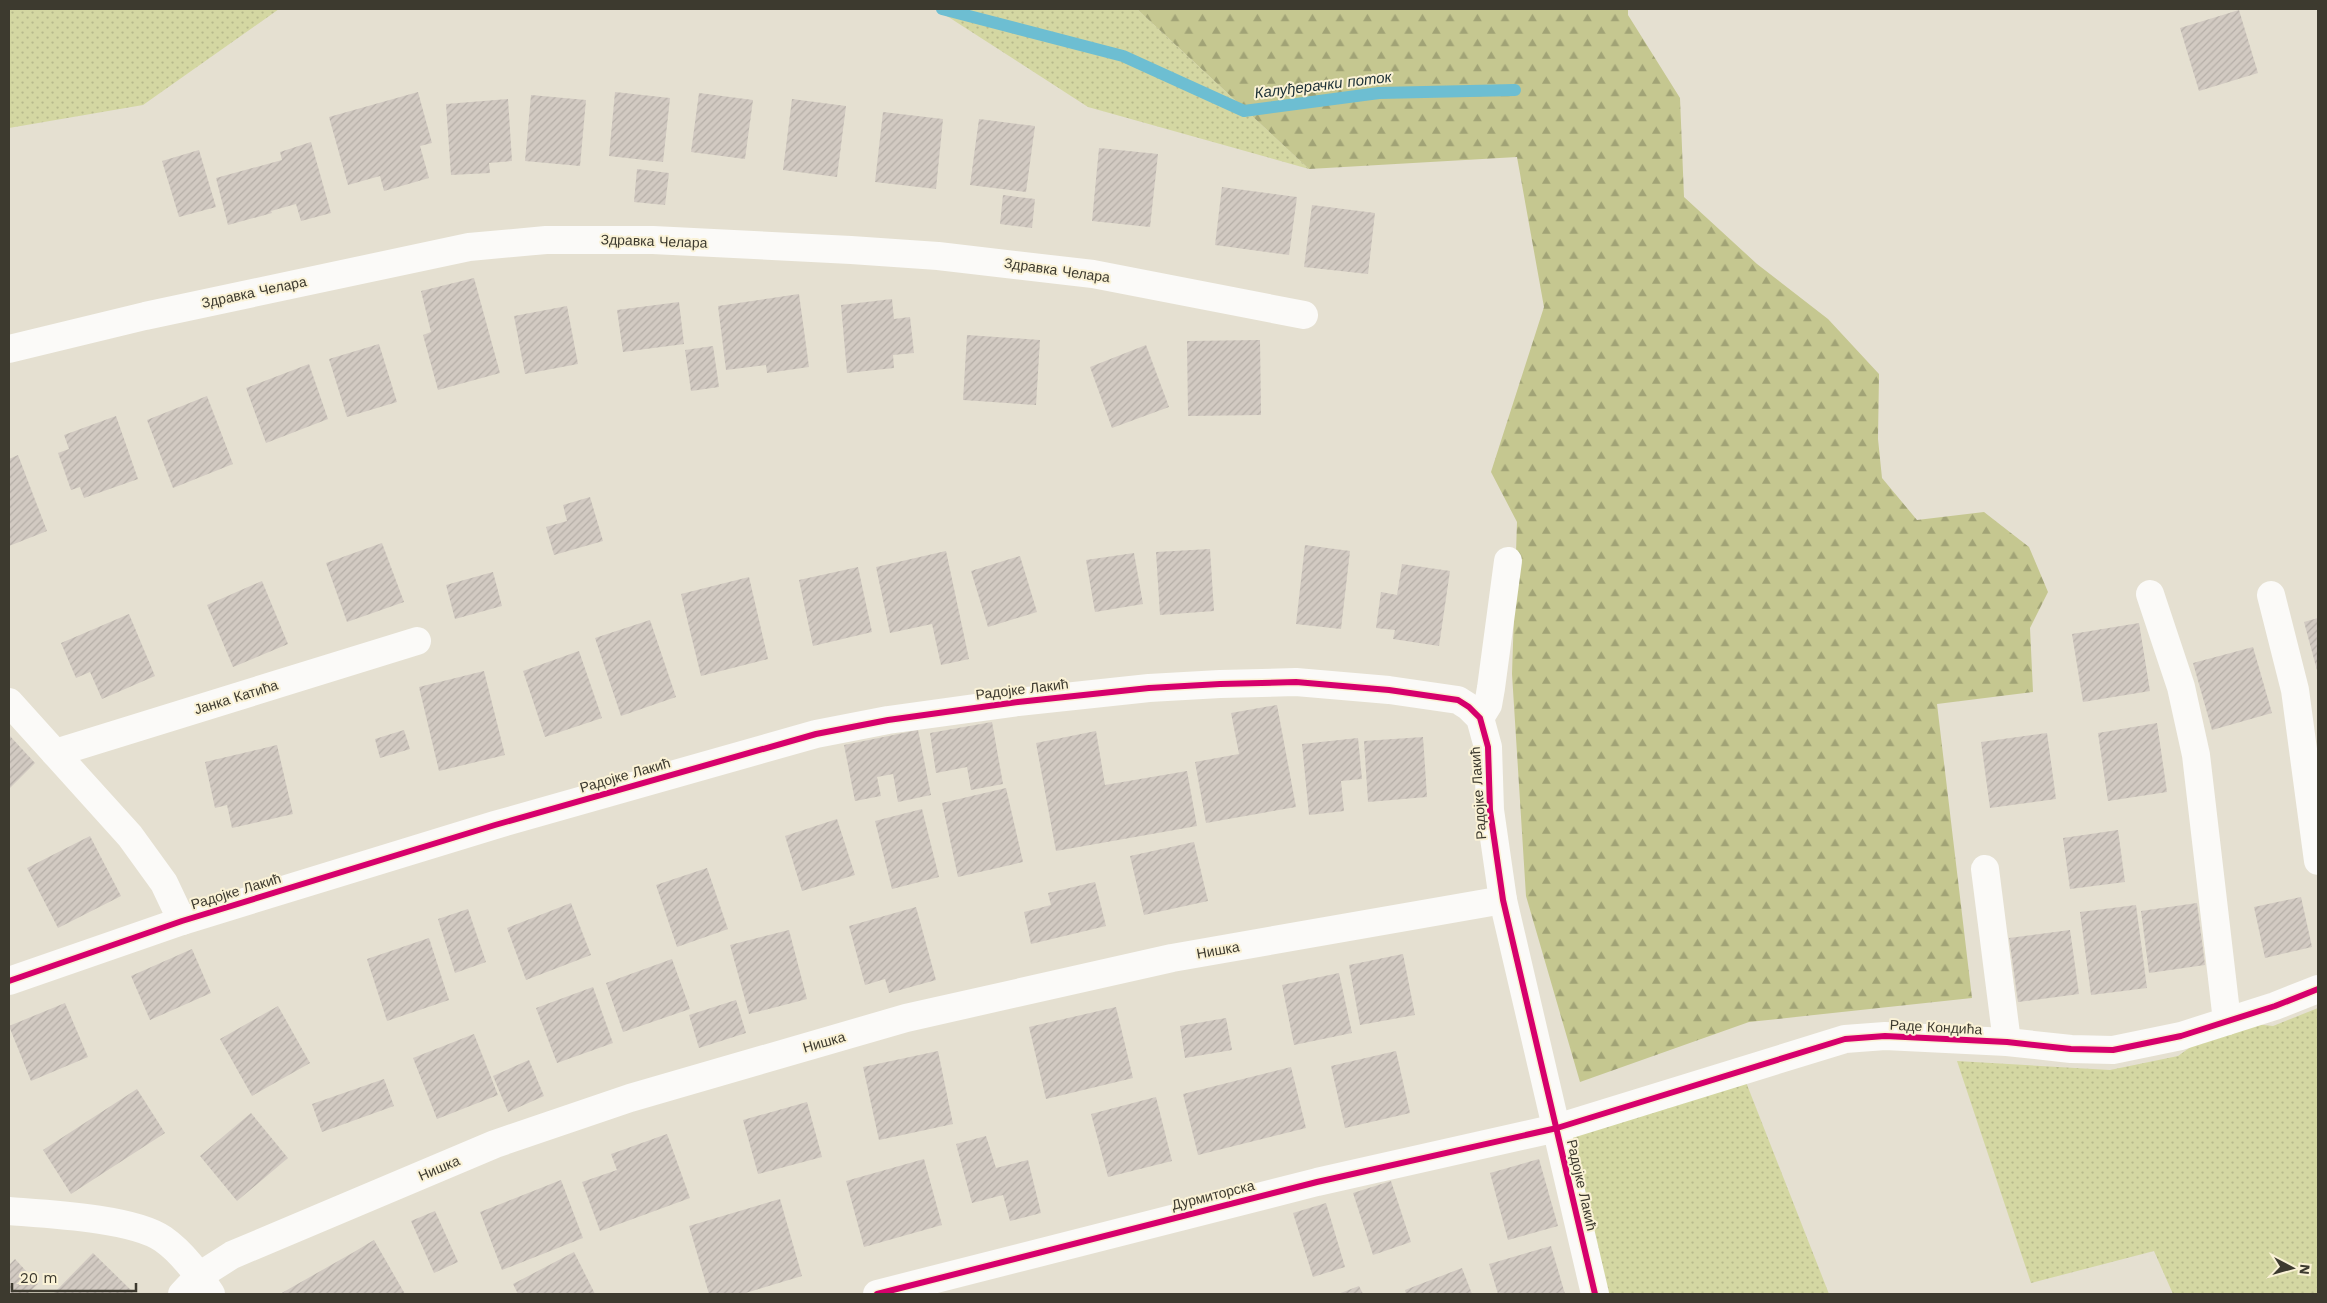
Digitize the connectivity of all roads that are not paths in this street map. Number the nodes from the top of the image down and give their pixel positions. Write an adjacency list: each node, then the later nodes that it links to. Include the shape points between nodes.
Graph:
1 (1304, 315): 2 (street, Здравка Челара, via 1093,274 976,260 653,240 546,240 469,247 145,316)
2 (9, 349)
3 (1508, 561): 8 (street, via 1488,705)
4 (2150, 594): 16 (street, via 2181,687 2196,755)
5 (2272, 595): 10 (street, via 2296,690)
6 (417, 641): 9 (street, Јанка Катића)
7 (9, 702): 9 (street)
8 (1480, 718): 12 (street, Радојке Лакић, via 1488,746 1490,810); 13 (street, Радојке Лакић, via 1458,700 1296,682 1149,688 888,720 806,736 513,819)
9 (55, 753): 13 (street, via 130,836 164,883)
10 (2318, 861)
11 (1985, 870): 17 (street)
12 (1502, 900): 18 (street, Радојке Лакић); 20 (street, Нишка, via 1172,958 877,1026 630,1098 495,1144 232,1255)
13 (182, 921): 14 (street, Радојке Лакић)
14 (9, 981)
15 (2318, 989): 16 (street, Раде Кондића)
16 (2227, 1021): 17 (street, Раде Кондића, via 2181,1036 2113,1050 2071,1050)
17 (2007, 1042): 18 (street, Раде Кондића, via 1885,1036 1844,1039)
18 (1557, 1128): 21 (street, Дурмиторска, via 1299,1187); 22 (street, Радојке Лакић)
19 (9, 1211): 20 (street, via 66,1216 140,1229 162,1238 176,1249)
20 (198, 1288)
21 (877, 1294)
22 (1595, 1294)

